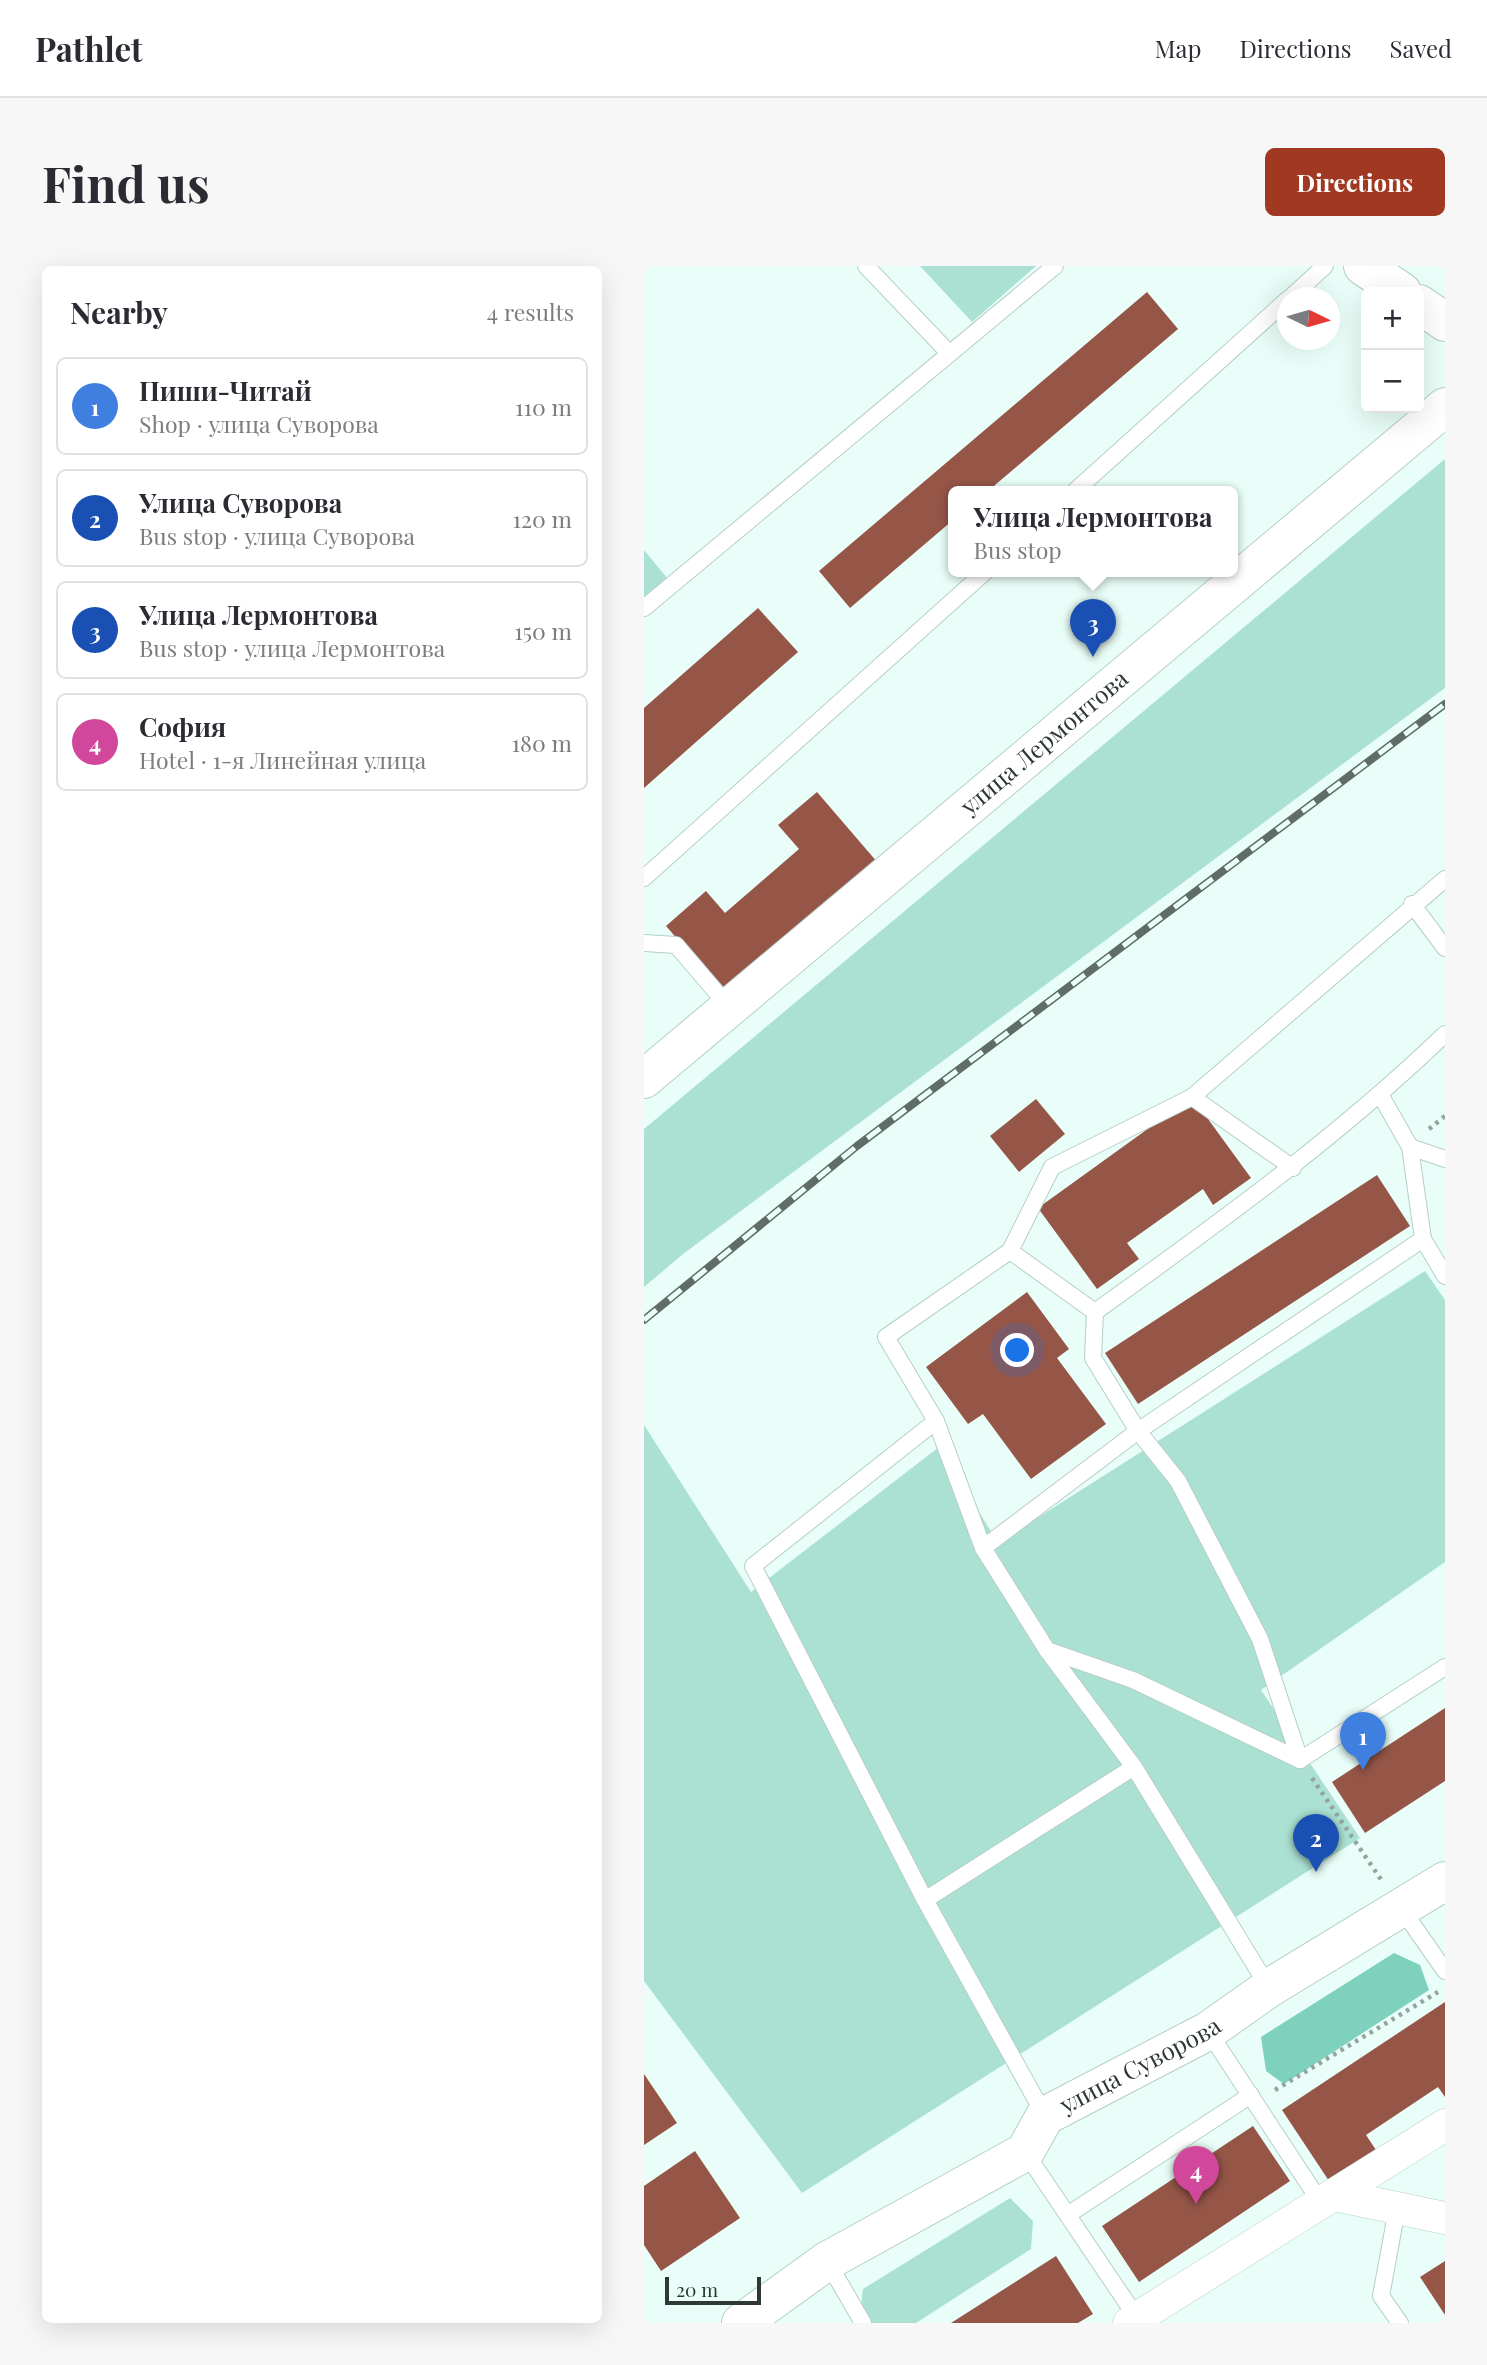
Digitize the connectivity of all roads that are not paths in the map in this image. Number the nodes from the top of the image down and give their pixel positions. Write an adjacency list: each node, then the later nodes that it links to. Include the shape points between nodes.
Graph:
1 (866, 266): 10 (lane)
2 (1055, 266): 10 (lane)
3 (1325, 266): 5 (lane)
4 (1363, 266): 6 (main road)
5 (1302, 287)
6 (1394, 287)
7 (1424, 307): 9 (main road)
8 (1277, 310): 12 (lane)
9 (1445, 322)
10 (948, 352): 14 (lane)
11 (1445, 407): 20 (main road, улица Лермонтова)
12 (1081, 486)
13 (979, 577): 15 (lane)
14 (644, 608)
15 (644, 878)
16 (1445, 879): 17 (lane)
17 (1412, 904): 19 (lane); 24 (lane)
18 (644, 943): 20 (lane, via 676,946)
19 (1445, 948)
20 (729, 1007): 22 (main road, улица Лермонтова)
21 (1445, 1034): 23 (lane)
22 (644, 1079)
23 (1381, 1096): 25 (lane); 27 (lane)
24 (1192, 1097): 27 (lane); 29 (lane, via 1052,1167)
25 (1410, 1147): 26 (lane); 28 (lane)
26 (1445, 1159)
27 (1293, 1168): 31 (lane)
28 (1423, 1239): 30 (lane); 33 (lane)
29 (1010, 1251): 31 (lane); 32 (lane, via 886,1337)
30 (1445, 1276)
31 (1096, 1312): 33 (lane, via 1093,1358)
32 (936, 1421): 34 (lane); 40 (lane, via 753,1566)
33 (1138, 1431): 34 (lane); 37 (lane, via 1178,1481 1260,1639)
34 (983, 1548): 35 (lane)
35 (1047, 1650): 37 (lane, via 1133,1679); 38 (lane)
36 (1445, 1667): 37 (lane)
37 (1300, 1760)
38 (1134, 1767): 40 (lane); 43 (lane)
39 (1445, 1881): 41 (main road, улица Суворова)
40 (925, 1900): 46 (lane)
41 (1401, 1909): 42 (lane); 43 (main road, улица Суворова)
42 (1445, 1971)
43 (1269, 1988): 44 (main road, улица Суворова)
44 (1208, 2031): 45 (lane); 46 (main road, улица Суворова)
45 (1254, 2098): 49 (lane); 51 (lane)
46 (1045, 2116): 48 (main road, улица Суворова)
47 (1445, 2125): 49 (street)
48 (1025, 2152): 51 (lane); 53 (main road)
49 (1328, 2199): 50 (street); 54 (street)
50 (1397, 2209): 52 (street); 57 (lane, via 1381,2296)
51 (1069, 2214): 54 (lane)
52 (1445, 2218)
53 (827, 2262): 55 (main road); 56 (lane)
54 (1135, 2321)
55 (741, 2323)
56 (863, 2323)
57 (1399, 2323)

